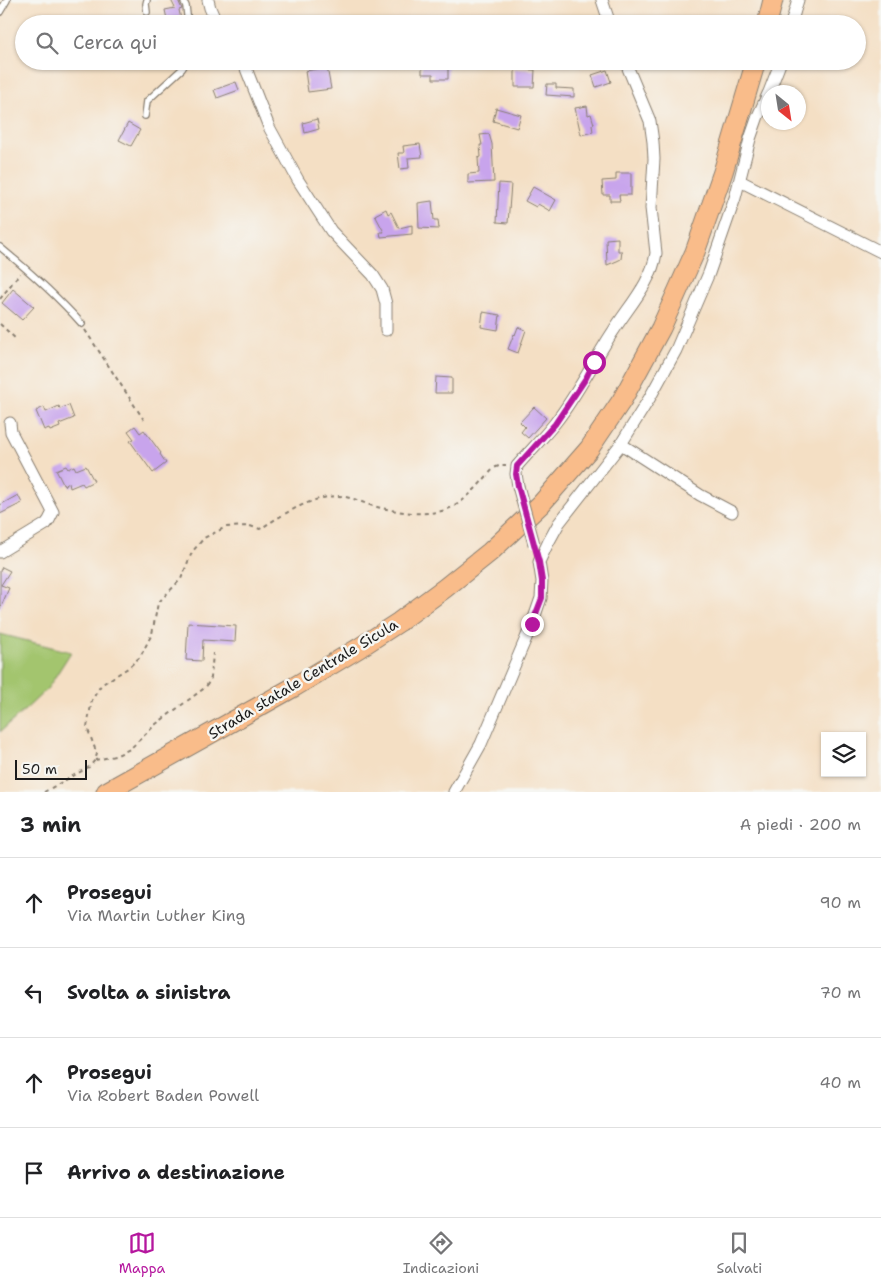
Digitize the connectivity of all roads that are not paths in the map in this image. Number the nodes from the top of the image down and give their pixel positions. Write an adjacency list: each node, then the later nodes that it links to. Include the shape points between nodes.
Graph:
1 (7, 0): 8 (lane)
2 (147, 0): 9 (lane)
3 (183, 0): 10 (lane)
4 (208, 0): 11 (street)
5 (602, 0): 12 (street)
6 (773, 0): 13 (main road)
7 (798, 0): 14 (street)
8 (0, 12)
9 (147, 12)
10 (187, 15)
11 (213, 15)
12 (607, 15)
13 (769, 15)
14 (794, 15)
15 (181, 70): 22 (lane, via 147,101)
16 (246, 70): 27 (street, via 268,127 298,180 331,231 382,289 386,304)
17 (629, 70): 32 (street, bridge, via 650,121 653,142 651,208 655,261 644,286 564,411 517,466 518,486)
18 (753, 70): 33 (main road, Strada statale Centrale Sicula, via 720,181 661,328 622,400 590,450 542,504 490,552 399,622 294,687)
19 (778, 70): 20 (street)
20 (772, 85)
21 (761, 110): 23 (street)
22 (145, 116)
23 (740, 181): 25 (street); 29 (street, via 709,272 676,350)
24 (0, 247): 26 (lane)
25 (881, 252)
26 (82, 324)
27 (386, 330)
28 (10, 424): 31 (street, via 11,432 53,512 46,524)
29 (620, 444): 30 (street); 32 (street, via 559,523)
30 (732, 512)
31 (0, 552)
32 (539, 562): 34 (street, via 542,598 481,744)
33 (106, 792)
34 (454, 792)

